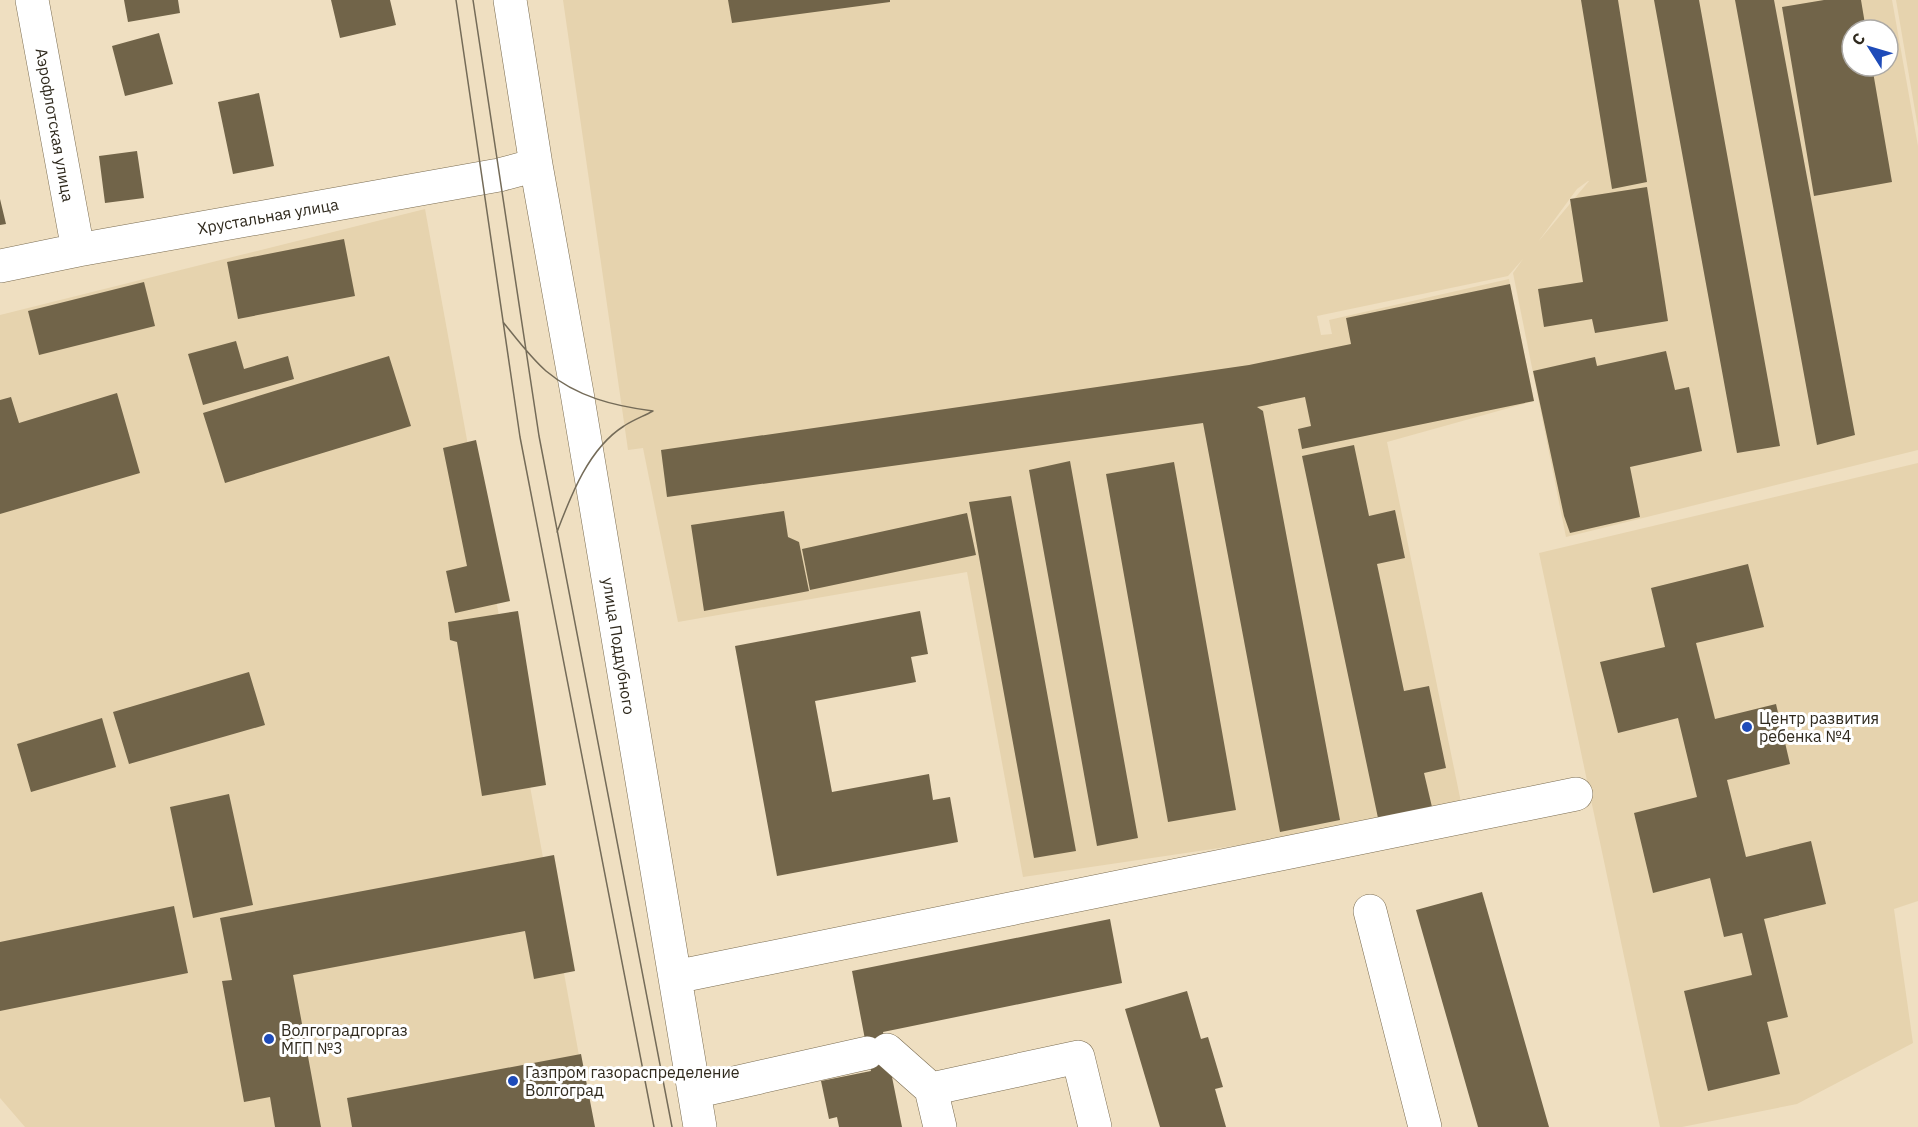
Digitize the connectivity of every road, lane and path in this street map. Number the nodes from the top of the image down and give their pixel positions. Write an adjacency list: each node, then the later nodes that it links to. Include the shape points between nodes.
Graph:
1 (32, 0): 4 (street, Аэрофлотская улица)
2 (510, 0): 3 (street, улица Поддубного)
3 (536, 165): 4 (street, Хрустальная улица, via 500,175); 8 (street, улица Поддубного)
4 (78, 250): 5 (street, Хрустальная улица)
5 (0, 266)
6 (1576, 794): 8 (street)
7 (1370, 911): 14 (street)
8 (675, 977): 10 (street, улица Поддубного)
9 (931, 1089): 10 (street, via 877,1052); 12 (street); 13 (street, via 1078,1057)
10 (694, 1092): 11 (street, улица Поддубного)
11 (700, 1127)
12 (940, 1127)
13 (1095, 1127)
14 (1425, 1127)

